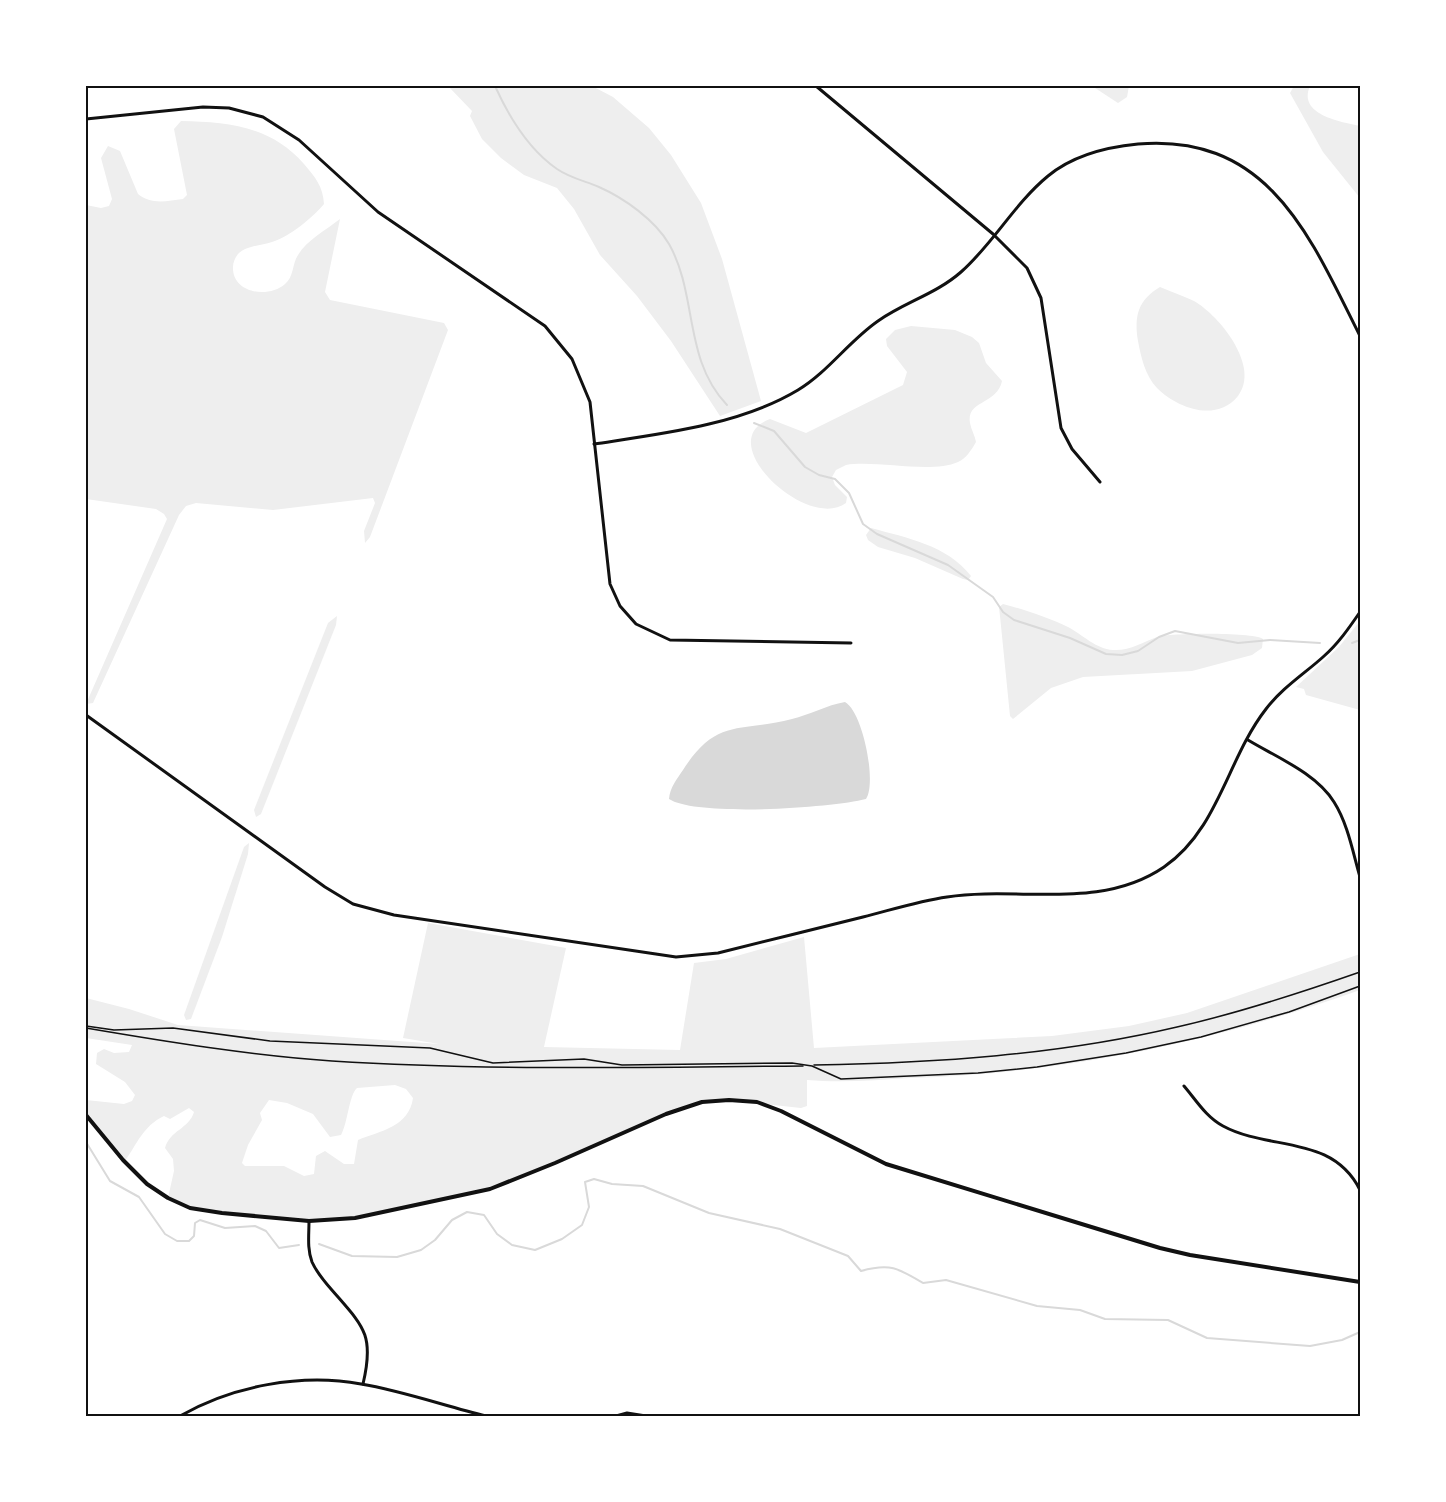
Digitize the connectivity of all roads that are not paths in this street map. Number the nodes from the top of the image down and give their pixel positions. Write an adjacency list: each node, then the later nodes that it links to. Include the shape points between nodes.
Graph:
1 (816, 86): 3 (street)
2 (86, 119): 5 (street, via 216,106 254,114 281,127 378,212 553,334 583,381 592,413)
3 (993, 234): 4 (street, via 1048,176 1078,159 1111,148 1146,144 1202,151 1251,173 1293,211); 5 (street, via 952,279 878,321 812,380 781,399 683,430); 6 (street, via 1027,268 1038,288 1061,428 1072,449)
4 (1360, 336)
5 (594, 444): 8 (street, via 607,573 620,606 636,624 659,637 682,642)
6 (1100, 482)
7 (1360, 612): 10 (street, via 1338,642 1274,699)
8 (851, 643)
9 (86, 715): 10 (street, via 353,903 384,914 662,955 700,955 949,897 1095,892 1137,882 1170,862 1195,838)
10 (1248, 740): 11 (street, via 1308,776 1326,792 1340,812)
11 (1360, 878)
12 (1185, 1086): 14 (street, via 1222,1126 1323,1153 1343,1167)
13 (86, 1115): 15 (street, via 123,1160 168,1198 190,1208)
14 (1360, 1190)
15 (309, 1221): 16 (street, via 355,1218 490,1189 666,1114 702,1102 729,1100 770,1106 886,1164 1160,1248 1190,1256); 17 (street, via 309,1251 315,1269 359,1321 367,1340 369,1360)
16 (1360, 1281)
17 (363, 1384): 18 (street, via 318,1380 279,1384 226,1396); 19 (street)
18 (180, 1416)
19 (486, 1416)
20 (616, 1416): 21 (street)
21 (646, 1416)

